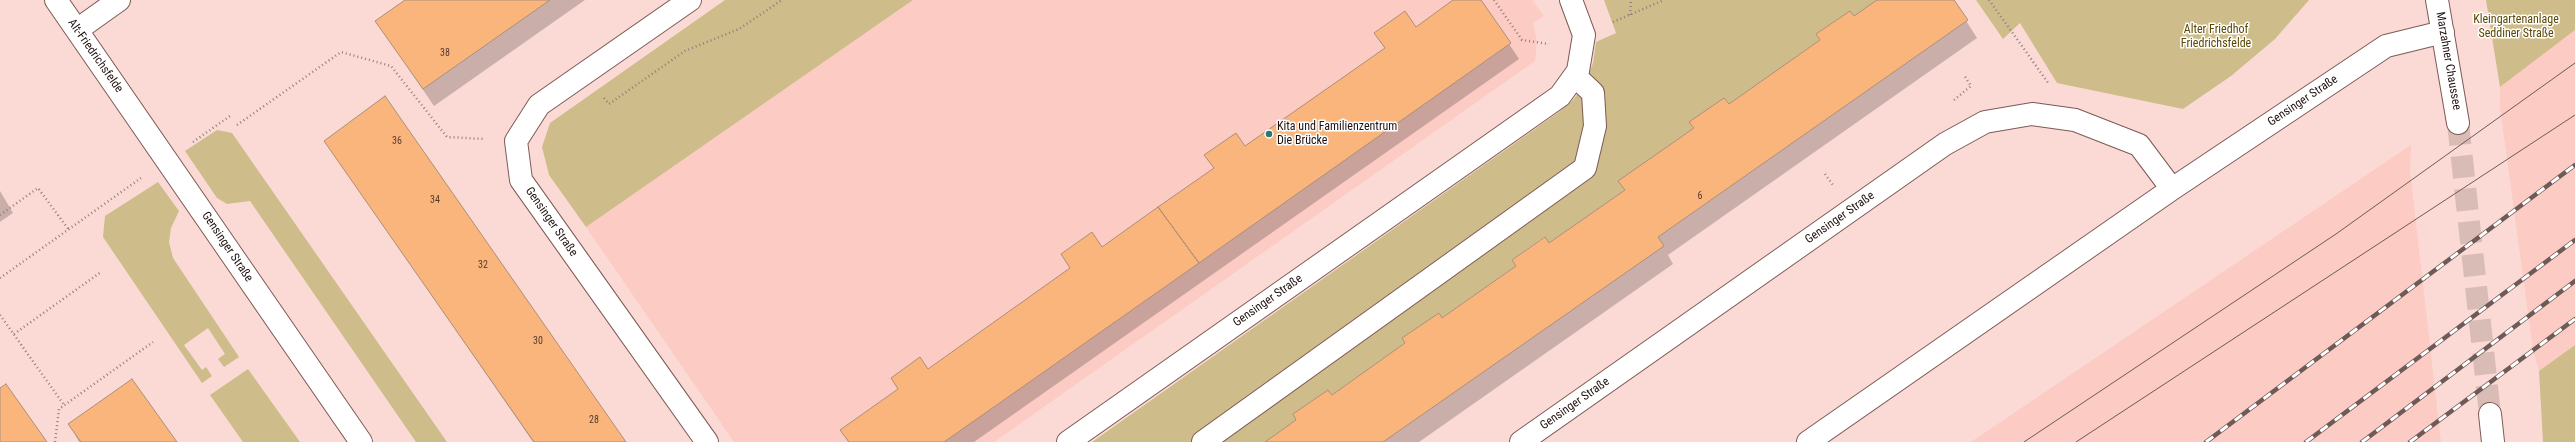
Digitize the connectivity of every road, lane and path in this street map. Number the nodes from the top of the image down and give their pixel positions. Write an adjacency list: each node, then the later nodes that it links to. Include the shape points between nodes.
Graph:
1 (56, 0): 12 (street, Alt-Friedrichsfelde)
2 (119, 0): 12 (street)
3 (690, 0): 22 (street, via 539,104)
4 (782, 0): 17 (path, via 739,29 685,51)
5 (1494, 0): 14 (path, via 1522,40 1559,46)
6 (1571, 0): 14 (street, Gensinger Straße)
7 (1630, 0): 11 (path)
8 (1664, 0): 11 (path)
9 (1989, 0): 16 (path)
10 (2437, 0): 13 (street, Marzahner Chaussee)
11 (1630, 15): 14 (path)
12 (78, 30): 18 (street, Alt-Friedrichsfelde)
13 (2443, 32): 20 (street, Marzahner Chaussee); 24 (street, Gensinger Straße, via 2386,46)
14 (1584, 35): 15 (street, Gensinger Straße)
15 (1575, 76): 37 (street, Gensinger Straße, via 1560,96); 38 (street, via 1593,93 1595,126 1584,168)
16 (2052, 87)
17 (609, 104)
18 (134, 111): 23 (street, Gensinger Straße)
19 (230, 116): 23 (path)
20 (2458, 123)
21 (237, 125): 22 (path, via 341,52 391,66 447,137)
22 (516, 141): 36 (street, Gensinger Straße, via 521,180)
23 (168, 160): 26 (path); 35 (street, Gensinger Straße)
24 (2172, 189): 39 (street, Gensinger Straße, via 2139,145 2075,120 2032,114 1985,122 1945,144); 40 (street, Gensinger Straße)
25 (0, 215): 26 (path, via 38,188)
26 (69, 230): 28 (path)
27 (101, 272): 30 (path)
28 (0, 278)
29 (0, 315): 30 (path)
30 (14, 334): 32 (path)
31 (153, 342): 32 (path)
32 (64, 405): 34 (path, via 59,409)
33 (2490, 414): 41 (street)
34 (55, 442)
35 (361, 442)
36 (707, 442)
37 (1068, 442)
38 (1203, 442)
39 (1521, 442)
40 (1808, 442)
41 (2493, 442)

